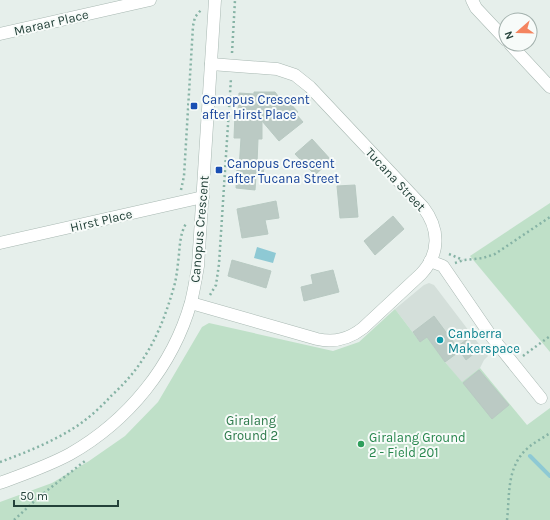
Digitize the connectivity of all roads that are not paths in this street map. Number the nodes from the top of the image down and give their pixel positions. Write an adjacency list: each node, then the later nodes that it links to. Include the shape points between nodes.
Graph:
1 (150, 0): 5 (street, Maraar Place)
2 (215, 0): 7 (street, Canopus Crescent)
3 (472, 0): 4 (street, via 476,8)
4 (498, 31)
5 (0, 34)
6 (517, 52): 8 (street)
7 (211, 64): 9 (street, Canopus Crescent); 11 (street, Tucana Street, via 277,69 295,75 310,87 428,213 435,237 435,247)
8 (550, 87)
9 (203, 197): 10 (street, Hirst Place); 12 (street, Canopus Crescent, via 198,266)
10 (0, 243)
11 (430, 261): 12 (street, Tucana Street, via 425,270 363,328 342,340 326,341); 13 (street, via 443,266 491,336)
12 (191, 303): 14 (street, Canopus Crescent, via 168,358 132,406 87,444 70,454)
13 (541, 398)
14 (0, 483)

